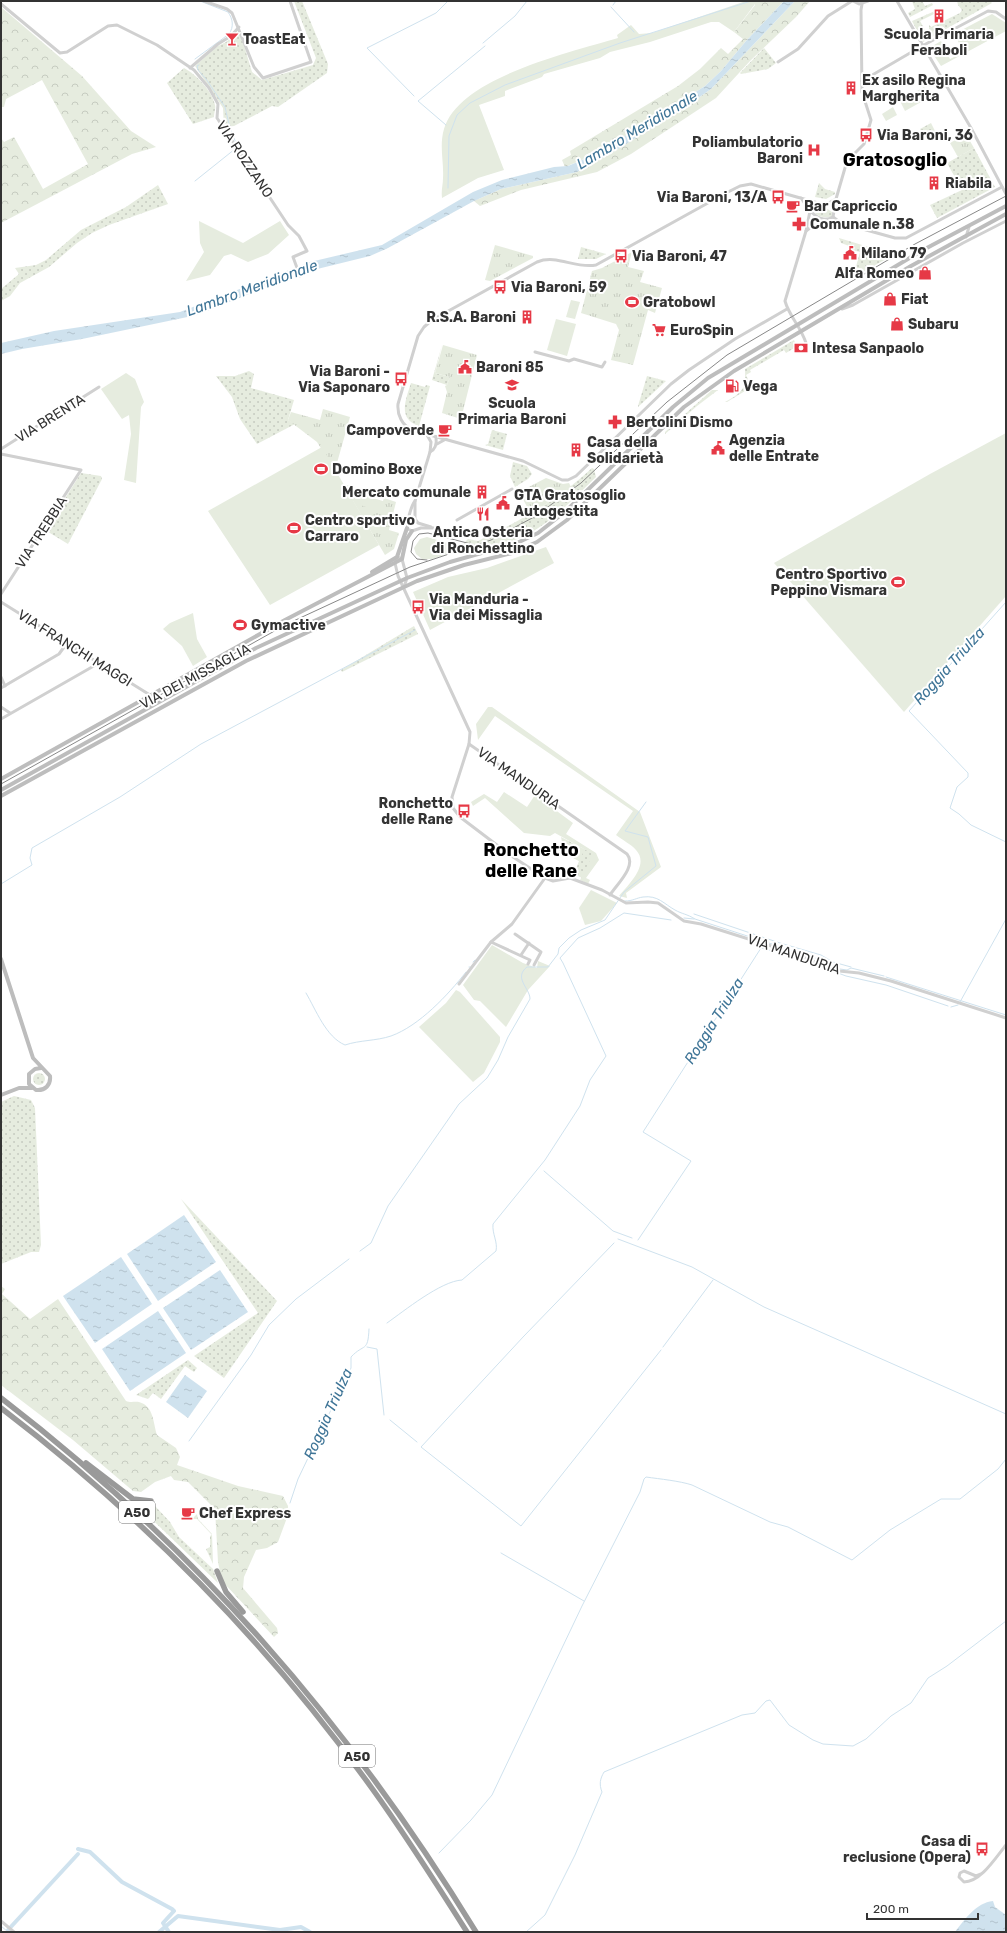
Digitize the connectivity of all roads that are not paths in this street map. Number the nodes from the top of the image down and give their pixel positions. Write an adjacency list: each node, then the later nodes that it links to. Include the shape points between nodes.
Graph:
1 (204, 1): 9 (street, via 229,10)
2 (290, 1): 9 (street, via 311,60 308,64 262,78 254,67)
3 (853, 1): 7 (street); 11 (street, via 828,16 798,49)
4 (868, 1): 7 (street)
5 (897, 1): 10 (street)
6 (1, 4): 12 (street, VIA ROZZANO, via 60,54 108,26 118,25 157,45)
7 (862, 4): 13 (street)
8 (1006, 19): 10 (street, via 990,11)
9 (238, 26): 12 (street, via 231,36)
10 (922, 46): 13 (street); 15 (street, via 971,128)
11 (778, 62)
12 (190, 68): 32 (street, VIA ROZZANO, via 209,88 218,104 217,118 307,251 295,255 294,260)
13 (862, 81): 19 (street, via 864,100 871,120 864,144 848,161)
14 (1004, 181): 15 (street)
15 (999, 183): 16 (street)
16 (1002, 187): 17 (street); 26 (street, via 906,238 895,238 841,224)
17 (1006, 194)
18 (802, 198): 20 (street); 23 (street); 40 (street, via 751,184 740,186 600,263 586,266 552,259 540,261 432,320 418,336 398,409 399,416 406,426)
19 (836, 199): 21 (street); 24 (street)
20 (819, 203): 21 (street); 23 (street, via 811,206)
21 (825, 205): 24 (street)
22 (1006, 206): 29 (main road, VIA DEI MISSAGLIA)
23 (810, 210): 27 (street); 30 (street)
24 (834, 211): 26 (street)
25 (1006, 214): 31 (main road, VIA DEI MISSAGLIA)
26 (833, 217): 27 (street, via 828,220)
27 (822, 219): 30 (street)
28 (1006, 221): 31 (street, VIA DEI MISSAGLIA)
29 (969, 226): 31 (street); 34 (main road, VIA DEI MISSAGLIA, via 923,250)
30 (806, 232): 33 (street, via 785,301)
31 (966, 238): 35 (main road, VIA DEI MISSAGLIA, via 911,266)
32 (300, 276)
33 (787, 309): 34 (street); 42 (street, via 689,370 571,479 562,480 523,461)
34 (798, 324): 35 (street); 61 (main road, VIA DEI MISSAGLIA, via 693,390 566,511 538,533 517,543 450,562)
35 (802, 330): 36 (street); 63 (main road, VIA DEI MISSAGLIA, via 734,371 684,407 567,520 547,536 512,553 464,565)
36 (806, 342)
37 (535, 352): 38 (street, via 602,367)
38 (605, 362)
39 (99, 387): 45 (street, VIA BRENTA)
40 (427, 434): 41 (street); 43 (street)
41 (436, 437): 42 (street); 43 (street); 44 (street)
42 (446, 439): 44 (street)
43 (431, 442): 46 (street)
44 (437, 444): 46 (street)
45 (1, 449)
46 (430, 452): 49 (street)
47 (1, 454): 64 (street, VIA TREBBIA, via 81,470)
48 (512, 490): 52 (street)
49 (414, 500): 50 (street); 51 (street)
50 (415, 519): 51 (street); 53 (street)
51 (409, 520): 54 (street)
52 (457, 520)
53 (418, 523): 55 (street); 55 (street, via 434,528)
54 (407, 528): 56 (street); 57 (main road)
55 (417, 529): 56 (street)
56 (412, 531): 58 (main road, via 406,540)
57 (396, 557): 58 (street); 59 (street); 60 (main road)
58 (402, 559): 59 (main road); 61 (street)
59 (395, 563): 60 (main road); 62 (street)
60 (368, 576): 71 (main road)
61 (407, 578): 62 (main road, VIA DEI MISSAGLIA); 63 (street)
62 (400, 581): 63 (street); 77 (main road, VIA DEI MISSAGLIA, via 251,651)
63 (404, 587): 75 (street, VIA MANDURIA, via 468,723); 78 (main road, VIA DEI MISSAGLIA, via 219,674)
64 (1, 594)
65 (1, 602): 66 (street, VIA FRANCHI MAGGI)
66 (67, 643): 67 (street, VIA FRANCHI MAGGI); 69 (street, via 59,654)
67 (99, 663): 71 (street, VIA FRANCHI MAGGI); 73 (street)
68 (1, 677): 69 (street)
69 (5, 686): 70 (street)
70 (1, 688)
71 (150, 695): 76 (main road)
72 (1, 707): 73 (street)
73 (10, 713): 74 (street)
74 (1, 719)
75 (469, 744): 79 (street, VIA MANDURIA, via 451,800 453,808 458,815 510,855); 80 (street, VIA MANDURIA, via 628,854 630,865)
76 (1, 779)
77 (1, 790)
78 (1, 796)
79 (545, 878): 80 (street, VIA MANDURIA, via 553,881 569,878); 82 (street, via 512,924)
80 (610, 895): 89 (street, VIA MANDURIA, via 629,904 658,903 684,921 790,952 839,971 891,981)
81 (515, 934): 83 (street)
82 (491, 942): 84 (street); 88 (street)
83 (529, 943): 84 (street); 87 (street, via 541,952)
84 (521, 955): 86 (street, via 530,960)
85 (1, 958): 90 (main road)
86 (528, 964)
87 (534, 965)
88 (459, 984)
89 (1006, 1018)
90 (32, 1058): 91 (main road); 92 (main road)
91 (41, 1068): 92 (main road); 95 (main road, via 50,1076 50,1084 40,1090)
92 (33, 1070): 93 (main road)
93 (28, 1080): 94 (main road); 95 (main road)
94 (19, 1088): 95 (main road); 96 (main road)
95 (32, 1088)
96 (1, 1095)
97 (1, 1398): 99 (highway, A50)
98 (1, 1408): 107 (highway, A50, via 133,1518 252,1640 332,1735 370,1786)
99 (66, 1450): 100 (highway, via 133,1499); 102 (highway, A50, via 169,1543)
100 (151, 1501)
101 (217, 1571): 102 (highway, via 226,1592)
102 (267, 1644): 108 (highway, A50, via 373,1776 433,1863)
103 (1006, 1845): 104 (street)
104 (981, 1874): 104 (street, via 976,1876 964,1871 959,1877 966,1882)
105 (1, 1921): 106 (street)
106 (14, 1931)
107 (466, 1932)
108 (476, 1932)

